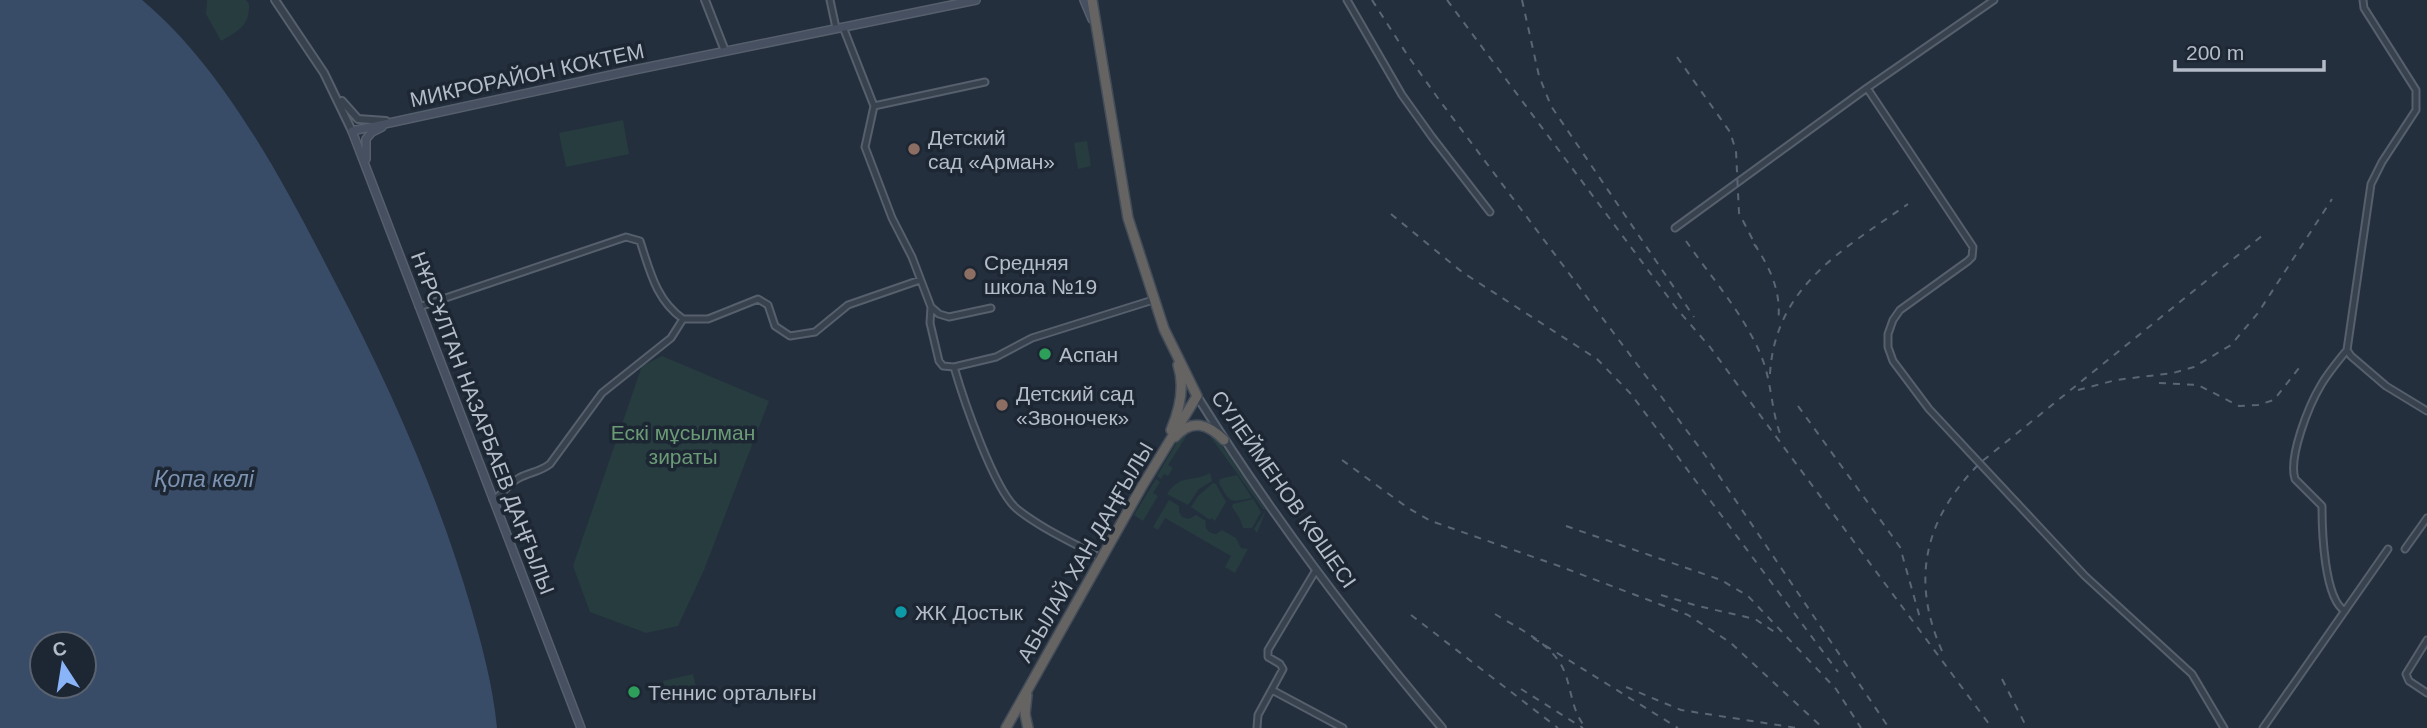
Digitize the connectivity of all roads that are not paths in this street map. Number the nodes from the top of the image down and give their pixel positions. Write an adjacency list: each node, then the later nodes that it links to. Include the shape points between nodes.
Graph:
1 (275, 0): 14 (street)
2 (705, 0): 12 (street)
3 (830, 0): 10 (street)
4 (976, 0): 10 (main road, МИКРОРАЙОН КОКТЕМ)
5 (1084, 0): 11 (main road)
6 (1092, 0): 11 (highway, СҮЛЕЙМЕНОВ КӨШЕСІ)
7 (1347, 0): 20 (street, via 1402,95)
8 (1994, 0): 15 (street)
9 (2363, 0): 29 (street, via 2416,90 2417,100 2416,110 2371,184)
10 (840, 28): 12 (main road, МИКРОРАЙОН КОКТЕМ); 16 (street)
11 (1097, 31): 23 (highway, СҮЛЕЙМЕНОВ КӨШЕСІ, via 1122,190)
12 (725, 51): 17 (main road, МИКРОРАЙОН КОКТЕМ)
13 (985, 82): 16 (street)
14 (331, 86): 17 (street, МИКРОРАЙОН КОКТЕМ, via 358,119); 18 (street)
15 (1867, 88): 21 (street); 52 (street, via 1973,247 1968,261 1893,320 1888,334 1893,362 1929,409 2085,576 2192,674)
16 (874, 106): 22 (street, via 865,147)
17 (398, 121): 18 (main road, МИКРОРАЙОН КОКТЕМ); 19 (main road, МИКРОРАЙОН КОКТЕМ, via 366,139)
18 (352, 131): 19 (main road, НҰРСҰЛТАН НАЗАРБАЕВ ДАҢҒЫЛЫ)
19 (368, 173): 24 (main road, НҰРСҰЛТАН НАЗАРБАЕВ ДАҢҒЫЛЫ)
20 (1490, 212)
21 (1675, 228)
22 (920, 280): 25 (street); 27 (street, via 848,305 821,328 802,335 790,336 775,326 768,305 758,299 708,320)
23 (1153, 300): 28 (highway, СҮЛЕЙМЕНОВ КӨШЕСІ); 30 (street, via 1032,338 996,357)
24 (419, 307): 27 (street, via 625,237 640,241 658,293); 35 (main road, НҰРСҰЛТАН НАЗАРБАЕВ ДАҢҒЫЛЫ)
25 (931, 307): 26 (street, via 949,317); 30 (street, via 939,362)
26 (991, 308)
27 (682, 319): 35 (street, via 671,338 602,393 550,464 518,478)
28 (1169, 339): 31 (highway, СҮЛЕЙМЕНОВ КӨШЕСІ); 34 (highway, via 1181,383 1176,417)
29 (2347, 350): 32 (street, via 2386,386); 41 (street, via 2320,386 2304,422 2294,474 2322,506 2323,552 2336,605)
30 (954, 367): 39 (street, via 994,476 1009,500)
31 (1197, 396): 33 (street, СҮЛЕЙМЕНОВ КӨШЕСІ); 34 (highway, АБЫЛАЙ ХАН ДАҢҒЫЛЫ)
32 (2427, 411)
33 (1224, 440): 34 (highway, via 1208,427 1194,425 1179,433); 40 (street, СҮЛЕЙМЕНОВ КӨШЕСІ)
34 (1161, 454): 39 (highway, АБЫЛАЙ ХАН ДАҢҒЫЛЫ)
35 (493, 500): 46 (main road, НҰРСҰЛТАН НАЗАРБАЕВ ДАҢҒЫЛЫ)
36 (2427, 518): 38 (street)
37 (2388, 549): 41 (street)
38 (2405, 549)
39 (1101, 558): 43 (highway, АБЫЛАЙ ХАН ДАҢҒЫЛЫ)
40 (1317, 570): 44 (street, via 1268,650 1268,657 1283,667); 51 (street, СҮЛЕЙМЕНОВ КӨШЕСІ)
41 (2344, 611): 53 (street)
42 (2427, 640): 45 (street, via 2407,670 2407,678)
43 (1034, 678): 47 (highway, АБЫЛАЙ ХАН ДАҢҒЫЛЫ); 48 (highway, via 1026,703)
44 (1272, 690): 49 (street, via 1258,715); 50 (street)
45 (2427, 693)
46 (581, 728)
47 (1006, 728)
48 (1028, 728)
49 (1257, 728)
50 (1343, 728)
51 (1442, 728)
52 (2224, 728)
53 (2263, 728)

